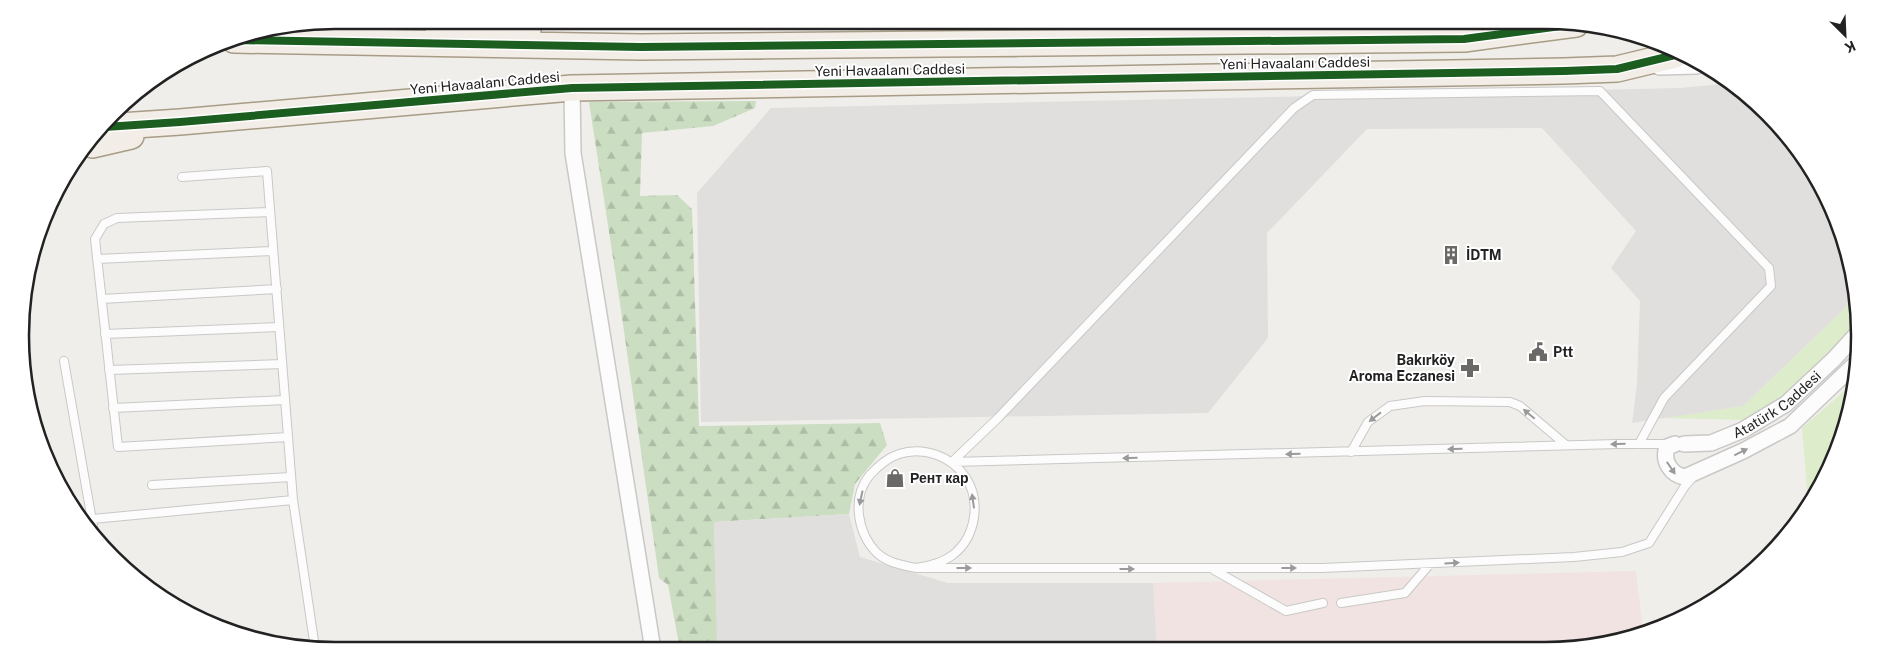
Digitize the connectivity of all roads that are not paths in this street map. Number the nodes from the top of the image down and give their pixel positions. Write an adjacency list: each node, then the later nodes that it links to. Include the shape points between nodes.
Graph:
1 (509, 29): 4 (main road)
2 (1539, 29): 4 (main road, Yeni Havaalanı Caddesi, via 1464,39)
3 (252, 40): 4 (main road, Yeni Havaalanı Caddesi)
4 (641, 47)
5 (1671, 56): 7 (main road, Yeni Havaalanı Caddesi)
6 (1691, 66): 7 (street)
7 (1617, 69): 8 (main road, Yeni Havaalanı Caddesi)
8 (572, 88): 9 (main road, Yeni Havaalanı Caddesi); 45 (street, via 573,153)
9 (180, 122): 10 (main road, Yeni Havaalanı Caddesi); 11 (main road)
10 (111, 127)
11 (96, 144)
12 (182, 177): 13 (lane, via 267,171)
13 (270, 212): 14 (lane); 15 (lane, via 118,218 104,224 97,233)
14 (273, 251): 15 (lane); 16 (lane)
15 (97, 259): 17 (lane)
16 (276, 289): 17 (lane); 18 (lane)
17 (102, 299): 19 (lane)
18 (279, 327): 19 (lane); 22 (lane)
19 (105, 334): 24 (lane)
20 (1851, 339): 29 (street, Atatürk Caddesi, via 1786,404 1743,430 1711,443)
21 (64, 361): 37 (lane)
22 (282, 364): 24 (lane); 25 (lane)
23 (1850, 369): 33 (street, one-way to 23, via 1790,426)
24 (109, 370): 26 (lane)
25 (285, 400): 26 (lane); 27 (lane)
26 (114, 408): 27 (lane, via 118,447)
27 (288, 437): 34 (lane)
28 (1639, 444): 29 (lane); 30 (lane, one-way to 30); 32 (lane, via 1664,398 1770,286 1770,268 1600,91 1313,95 1294,108 998,418)
29 (1679, 444): 33 (street, one-way to 33, via 1667,447 1665,453 1670,468 1677,476 1685,477)
30 (1566, 445): 31 (lane, one-way to 31); 31 (lane, one-way to 31, via 1520,406 1510,402 1425,401 1390,406 1368,422)
31 (1351, 452): 32 (lane, one-way to 32)
32 (952, 462): 40 (lane, one-way to 32, via 936,564 955,554 968,538 975,518 974,497 966,478); 40 (lane, one-way to 40, via 936,454 919,451 899,454 881,463 867,479 859,498 859,518 865,538 878,554 895,564)
33 (1697, 472): 39 (lane, one-way to 33, via 1574,557 1622,552 1649,543)
34 (291, 477): 35 (lane); 36 (lane)
35 (152, 485)
36 (293, 500): 37 (lane); 44 (lane)
37 (93, 520): 38 (lane)
38 (93, 524)
39 (1430, 564): 41 (lane, one-way to 39); 43 (lane, via 1405,593)
40 (916, 568): 41 (lane, one-way to 41)
41 (1212, 569): 42 (lane, via 1286,611)
42 (1323, 603)
43 (1341, 604)
44 (314, 642)
45 (652, 642)

